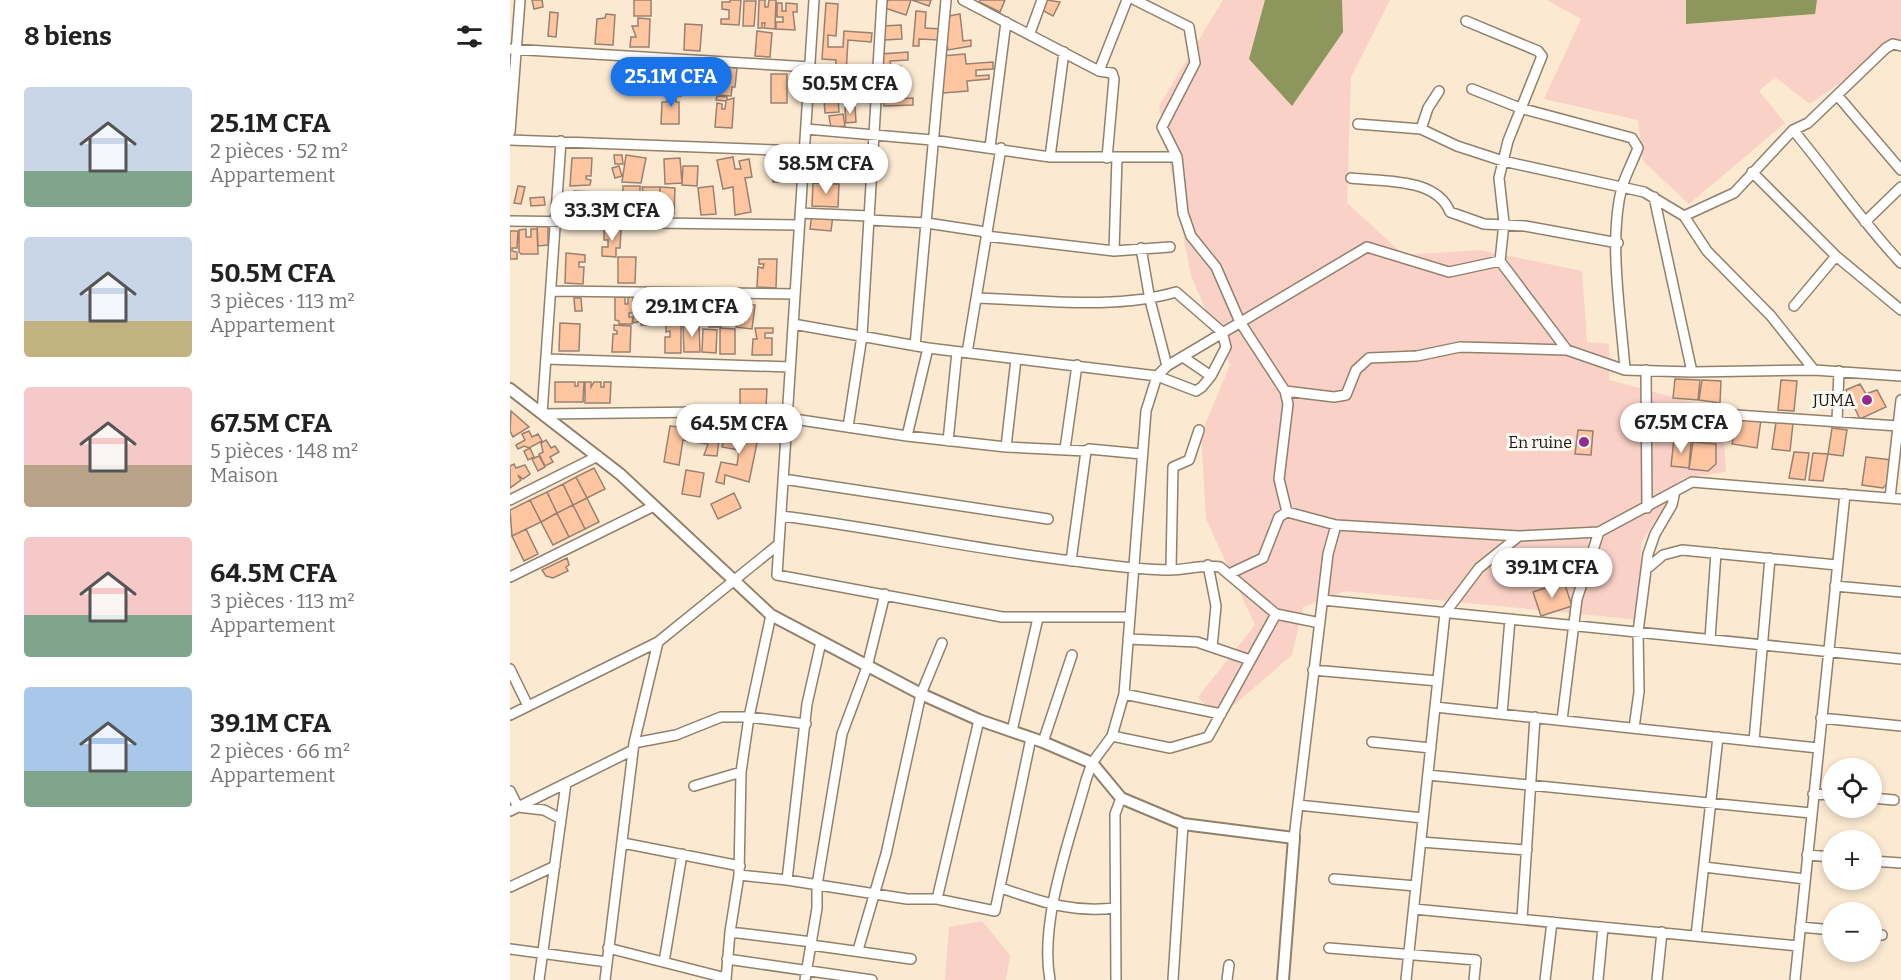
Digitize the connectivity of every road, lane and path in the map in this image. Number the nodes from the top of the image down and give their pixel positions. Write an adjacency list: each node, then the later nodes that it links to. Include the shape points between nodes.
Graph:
1 (520, 0): 13 (street)
2 (814, 0): 15 (street)
3 (882, 0): 26 (street)
4 (946, 0): 28 (street)
5 (963, 0): 10 (street)
6 (1042, 0): 11 (street)
7 (1127, 0): 16 (street)
8 (1135, 0): 34 (street, via 1189,27 1195,63 1162,127)
9 (1466, 21): 20 (street, via 1541,53 1541,62)
10 (1006, 22): 11 (street); 30 (street)
11 (1030, 33): 14 (street)
12 (1901, 46): 19 (street, via 1888,46)
13 (513, 50): 15 (street); 25 (street)
14 (1064, 52): 16 (street); 33 (street)
15 (810, 67): 22 (street)
16 (1099, 71): 35 (street, via 1110,71 1114,79)
17 (1472, 90): 20 (street)
18 (1439, 91): 23 (street)
19 (1837, 95): 24 (street, via 1808,123); 37 (street)
20 (1520, 108): 36 (street); 41 (street, via 1632,138 1638,148)
21 (1358, 124): 23 (street)
22 (806, 129): 26 (street); 32 (street)
23 (1421, 129): 36 (street)
24 (1793, 130): 38 (street); 48 (street)
25 (510, 132)
26 (874, 136): 28 (street); 45 (street)
27 (510, 140): 29 (street)
28 (932, 140): 30 (street); 49 (street)
29 (561, 141): 32 (street); 47 (street)
30 (990, 147): 31 (street)
31 (1001, 148): 33 (street); 52 (street)
32 (804, 151): 43 (street)
33 (1050, 156): 35 (street)
34 (1177, 157): 35 (street); 66 (street, via 1183,213 1191,236 1216,267)
35 (1112, 158): 56 (street)
36 (1503, 161): 41 (street); 50 (street, via 1499,178)
37 (1901, 170)
38 (1752, 172): 44 (street, via 1734,193); 57 (street)
39 (1351, 178): 50 (street, via 1428,188 1448,205 1450,212 1484,224)
40 (1901, 187): 48 (street)
41 (1622, 188): 42 (street); 53 (street)
42 (1654, 197): 44 (street); 84 (street)
43 (800, 213): 45 (street); 51 (street)
44 (1684, 216): 82 (street, via 1707,251 1771,316)
45 (869, 218): 49 (street); 69 (street)
46 (510, 221): 47 (street)
47 (555, 221): 51 (street); 60 (street)
48 (1865, 222): 59 (street)
49 (927, 223): 52 (street); 70 (street)
50 (1504, 223): 53 (street); 58 (street)
51 (799, 225): 61 (street)
52 (986, 234): 56 (street); 62 (street)
53 (1618, 243): 80 (street, via 1616,272)
54 (1170, 247): 55 (street)
55 (1141, 249): 56 (street); 63 (street)
56 (1114, 251)
57 (1836, 256): 64 (street); 65 (street)
58 (1500, 261): 66 (street, via 1449,272 1367,247); 72 (street)
59 (1901, 263)
60 (551, 291): 61 (street); 75 (street)
61 (795, 294): 67 (street)
62 (977, 298): 63 (street); 73 (street)
63 (1150, 300): 68 (street, via 1176,291); 78 (street)
64 (1794, 306)
65 (1901, 310)
66 (1240, 322): 68 (street); 88 (street)
67 (793, 324): 69 (street); 79 (street)
68 (1222, 332): 74 (street); 86 (street, via 1226,347)
69 (862, 336): 70 (street); 96 (street)
70 (915, 346): 71 (street)
71 (928, 348): 73 (street); 98 (street)
72 (1567, 350): 80 (street); 88 (street, via 1460,347 1417,356 1369,358 1356,370 1346,395)
73 (962, 352): 76 (street); 99 (street)
74 (1183, 357): 78 (street); 86 (street)
75 (546, 359): 79 (street); 92 (street)
76 (1016, 360): 77 (street); 100 (street)
77 (1077, 365): 85 (street); 101 (street)
78 (1167, 366): 85 (street)
79 (790, 367): 93 (street)
80 (1625, 370): 81 (street)
81 (1646, 370): 84 (street); 91 (street)
82 (1814, 370): 83 (street); 84 (street)
83 (1839, 371): 87 (street); 94 (street)
84 (1692, 372)
85 (1157, 376): 86 (street, via 1196,391); 103 (street, via 1146,411)
86 (1211, 376)
87 (1901, 376)
88 (1285, 391): 113 (street, via 1288,404 1279,478)
89 (511, 392): 92 (street)
90 (1901, 400): 95 (street)
91 (1646, 412): 94 (street); 112 (street)
92 (542, 414): 93 (street); 104 (street)
93 (787, 415): 96 (street); 105 (street)
94 (1837, 422): 95 (street)
95 (1898, 426): 108 (street)
96 (848, 427): 98 (street)
97 (1199, 430): 127 (street, via 1189,460 1173,467)
98 (907, 436): 99 (street)
99 (948, 441): 100 (street)
100 (1006, 447): 101 (street)
101 (1065, 449): 102 (street)
102 (1086, 451): 103 (street); 122 (street)
103 (1143, 454): 125 (street)
104 (598, 456): 110 (street); 111 (street)
105 (783, 479): 114 (street); 115 (street)
106 (1675, 491): 107 (street, via 1692,482); 112 (street); 126 (street, via 1652,543)
107 (1845, 494): 108 (street); 124 (street)
108 (1890, 498): 109 (street)
109 (1901, 499)
110 (510, 500)
111 (654, 506): 129 (street); 130 (street)
112 (1647, 508): 117 (street)
113 (1287, 512): 116 (street); 128 (street, via 1279,517 1263,558)
114 (781, 516): 119 (street); 122 (street)
115 (1048, 519)
116 (1336, 525): 118 (street); 134 (street)
117 (1599, 532): 118 (street); 142 (street, via 1577,599)
118 (1519, 536): 135 (street, via 1479,568)
119 (779, 544): 130 (street); 133 (street, via 777,575)
120 (1716, 554): 121 (street); 126 (street, via 1671,552); 145 (street)
121 (1770, 558): 124 (street); 149 (street)
122 (1071, 561): 125 (street)
123 (1208, 565): 127 (street); 128 (street); 150 (street, via 1216,606)
124 (1837, 565): 131 (street)
125 (1132, 567): 127 (street); 138 (street)
126 (1649, 567): 143 (street)
127 (1171, 570)
128 (1229, 574): 136 (street)
129 (510, 576)
130 (735, 582): 137 (street); 146 (street)
131 (1834, 586): 132 (street); 151 (street)
132 (1901, 592)
133 (885, 594): 139 (street, via 1002,616); 155 (street)
134 (1323, 600): 135 (street); 141 (street)
135 (1445, 613): 140 (street); 158 (street)
136 (1275, 614): 141 (street); 154 (street)
137 (771, 615): 147 (street); 166 (street)
138 (1128, 617): 139 (street); 144 (street)
139 (1038, 618): 174 (street)
140 (1510, 619): 142 (street); 164 (street)
141 (1320, 623): 157 (street)
142 (1574, 626): 143 (street); 170 (street)
143 (1638, 632): 145 (street); 173 (street, via 1639,692)
144 (1128, 639): 150 (street, via 1197,642); 160 (street)
145 (1710, 639): 149 (street)
146 (658, 642): 161 (street); 181 (street)
147 (820, 642): 155 (street); 171 (street)
148 (942, 644): 159 (street)
149 (1762, 645): 151 (street); 178 (street)
150 (1212, 647): 154 (street)
151 (1827, 651): 153 (street); 168 (street)
152 (1072, 655): 179 (street)
153 (1901, 658)
154 (1251, 660): 163 (street)
155 (867, 667): 159 (street); 218 (street, via 842,734)
156 (510, 669): 161 (street)
157 (1313, 670): 158 (street); 197 (street)
158 (1438, 681): 162 (street)
159 (921, 694): 169 (street); 222 (street, via 886,854)
160 (1124, 694): 163 (street); 175 (street)
161 (528, 706): 165 (street)
162 (1436, 707): 164 (street); 182 (street)
163 (1221, 714): 175 (street, via 1208,737 1170,748)
164 (1502, 714): 167 (street)
165 (510, 715)
166 (749, 717): 171 (street); 181 (street, via 721,717); 185 (street)
167 (1535, 717): 170 (street); 188 (street)
168 (1821, 718): 172 (street); 183 (street)
169 (979, 720): 174 (street); 223 (street)
170 (1562, 720): 173 (street)
171 (806, 724): 217 (street)
172 (1901, 726)
173 (1634, 728): 176 (street)
174 (1012, 731): 177 (street)
175 (1112, 736): 184 (street)
176 (1718, 737): 178 (street); 196 (street)
177 (1031, 738): 179 (street); 221 (street)
178 (1754, 741): 183 (street)
179 (1043, 742): 184 (street)
180 (1372, 742): 182 (street)
181 (634, 747): 187 (street); 205 (street)
182 (1431, 748): 186 (street)
183 (1818, 748): 191 (street)
184 (1092, 763): 193 (street); 224 (street)
185 (741, 772): 189 (street); 214 (street)
186 (1428, 775): 188 (street); 200 (street)
187 (566, 783): 198 (street); 201 (street)
188 (1531, 785): 196 (street); 206 (street)
189 (694, 786)
190 (510, 791): 198 (street)
191 (1813, 794): 192 (street); 199 (street)
192 (1822, 794)
193 (1121, 798): 202 (street); 225 (street, via 1115,814)
194 (1882, 799): 195 (street)
195 (1894, 800)
196 (1711, 803): 199 (street); 213 (street)
197 (1298, 805): 200 (street); 203 (street)
198 (514, 809): 201 (street, via 544,810)
199 (1811, 813): 208 (street)
200 (1423, 818): 204 (street)
201 (561, 819): 212 (street)
202 (1183, 824): 203 (street); 256 (street)
203 (1294, 838): 258 (street)
204 (1421, 842): 206 (street); 219 (street)
205 (623, 843): 207 (street); 237 (street)
206 (1527, 850): 227 (street)
207 (682, 854): 214 (street); 246 (street)
208 (1807, 855): 209 (street); 216 (street)
209 (1822, 856)
210 (1882, 862): 211 (street)
211 (1901, 863)
212 (555, 866): 220 (street); 241 (street)
213 (1704, 867): 216 (street); 234 (street)
214 (740, 871): 217 (street); 232 (street)
215 (1334, 879): 219 (street)
216 (1805, 879): 230 (street)
217 (787, 880): 218 (street)
218 (817, 885): 222 (street); 235 (street)
219 (1416, 886): 226 (street)
220 (510, 887)
221 (1001, 888): 223 (street, via 995,910); 224 (street)
222 (873, 893): 223 (street); 240 (street)
223 (937, 899)
224 (1053, 906): 225 (street, via 1081,911); 254 (street, via 1047,947)
225 (1114, 908): 255 (street)
226 (1414, 909): 227 (street); 242 (street)
227 (1522, 919): 228 (street)
228 (1552, 922): 229 (street); 261 (street)
229 (1603, 927): 233 (street); 262 (street)
230 (1800, 927): 231 (street); 236 (street)
231 (1822, 929)
232 (730, 932): 235 (street); 243 (street)
233 (1662, 932): 234 (street); 263 (street)
234 (1696, 936): 236 (street)
235 (811, 943): 240 (street); 248 (street)
236 (1798, 946): 264 (street)
237 (608, 948): 245 (street); 246 (street)
238 (1329, 948): 242 (street)
239 (510, 949): 241 (street)
240 (858, 950): 244 (street)
241 (543, 954): 245 (street); 251 (street)
242 (1409, 955): 259 (street); 260 (street, via 1476,960)
243 (726, 959): 248 (street); 250 (street)
244 (911, 959)
245 (607, 962): 252 (street)
246 (664, 962): 249 (street)
247 (1230, 965): 257 (street)
248 (806, 975): 253 (street)
249 (705, 977): 250 (street)
250 (726, 979)
251 (539, 980)
252 (605, 980)
253 (872, 980)
254 (1050, 980)
255 (1116, 980)
256 (1173, 980)
257 (1227, 980)
258 (1283, 980)
259 (1406, 980)
260 (1474, 980)
261 (1545, 980)
262 (1598, 980)
263 (1657, 980)
264 (1795, 980)

